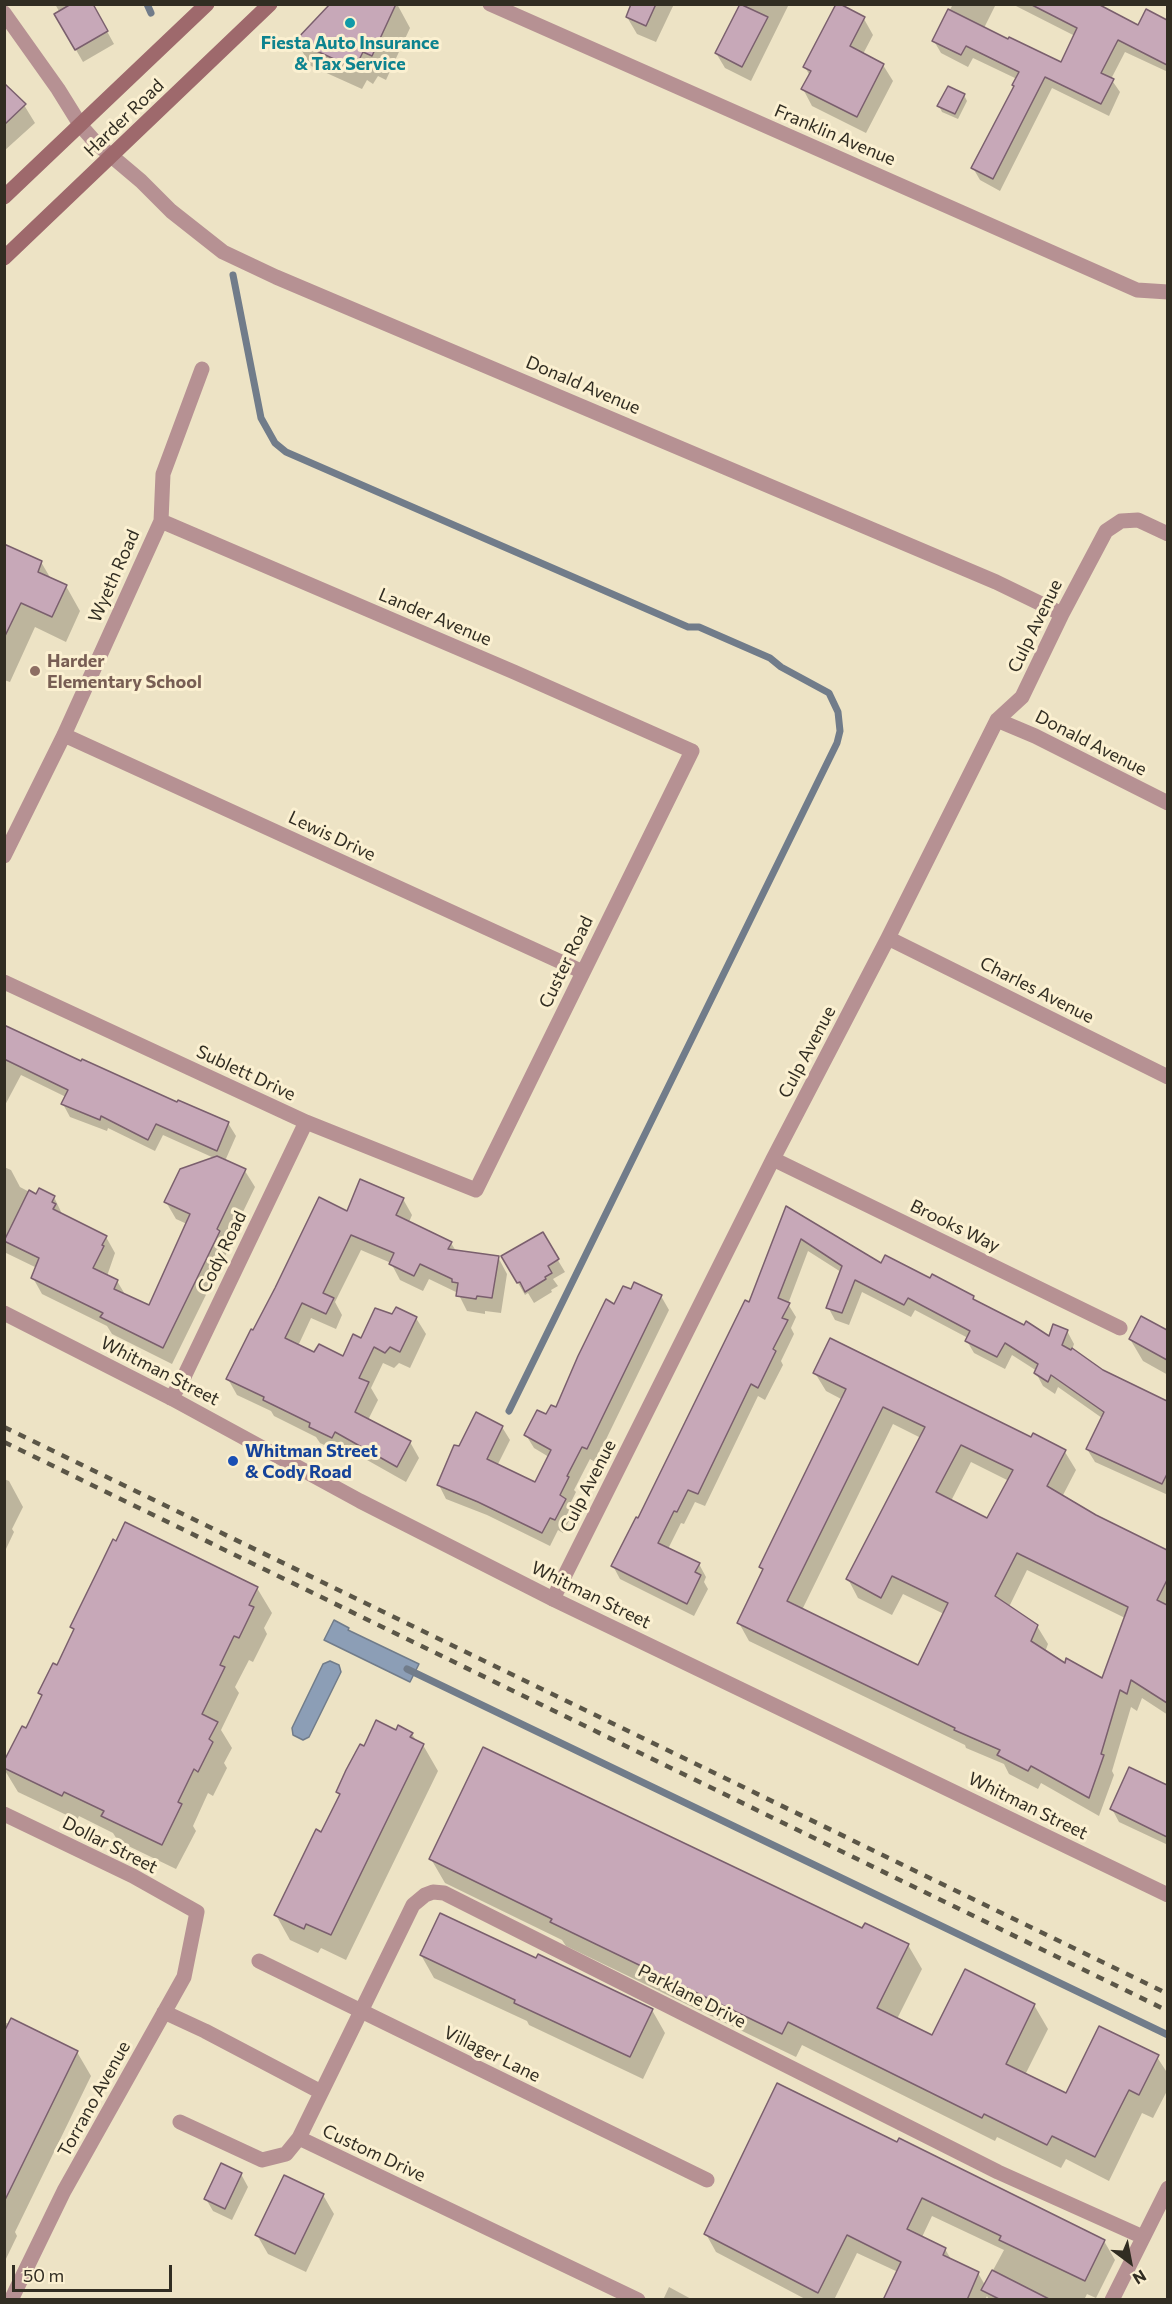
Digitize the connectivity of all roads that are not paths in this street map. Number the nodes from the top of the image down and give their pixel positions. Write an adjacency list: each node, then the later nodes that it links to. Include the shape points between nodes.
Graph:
1 (207, 4): 5 (main road, Harder Road)
2 (270, 4): 6 (main road, Harder Road)
3 (490, 4): 9 (street, Franklin Avenue, via 1137,290)
4 (4, 13): 5 (street, Donald Avenue)
5 (81, 126): 6 (street, Donald Avenue); 7 (main road, Harder Road)
6 (112, 156): 8 (main road, Harder Road); 13 (street, Donald Avenue, via 223,252 996,582)
7 (4, 197)
8 (4, 258)
9 (1167, 292)
10 (202, 369): 11 (street, Wyeth Road, via 163,474)
11 (161, 521): 15 (street, Wyeth Road); 16 (street, Lander Avenue)
12 (1167, 534): 13 (street, Culp Avenue, via 1138,520 1121,522 1106,531)
13 (1062, 614): 14 (street, Culp Avenue, via 1022,697)
14 (997, 720): 17 (street, Donald Avenue); 19 (street, Culp Avenue)
15 (64, 735): 18 (street, Wyeth Road); 20 (street, Lewis Drive)
16 (692, 752): 20 (street, Custer Road)
17 (1167, 803)
18 (4, 855)
19 (888, 938): 22 (street, Charles Avenue); 24 (street, Culp Avenue)
20 (583, 972): 25 (street, Custer Road)
21 (4, 982): 23 (street, Sublett Drive)
22 (1167, 1077)
23 (306, 1122): 25 (street, Sublett Drive); 28 (street, Cody Road)
24 (773, 1159): 27 (street, Brooks Way); 29 (street, Culp Avenue)
25 (476, 1190)
26 (4, 1313): 28 (street, Whitman Street)
27 (1120, 1328)
28 (171, 1398): 29 (street, Whitman Street, via 360,1501)
29 (553, 1599): 31 (street, Whitman Street)
30 (4, 1814): 32 (street, Dollar Street, via 134,1876)
31 (1167, 1895)
32 (197, 1912): 34 (street, Torrano Avenue, via 184,1977)
33 (259, 1961): 35 (street, Villager Lane)
34 (164, 2012): 36 (street); 42 (street, Torrano Avenue, via 64,2192)
35 (360, 2012): 36 (street, Parklane Drive); 39 (street, Villager Lane); 41 (street, Parklane Drive, via 418,1899 433,1892 444,1893 998,2172)
36 (321, 2092): 38 (street, Custom Drive)
37 (180, 2122): 38 (street, via 262,2160 286,2154)
38 (299, 2139): 43 (street, Custom Drive)
39 (707, 2180)
40 (1167, 2188): 41 (street)
41 (1143, 2237): 44 (street)
42 (11, 2300)
43 (639, 2300)
44 (1112, 2300)

